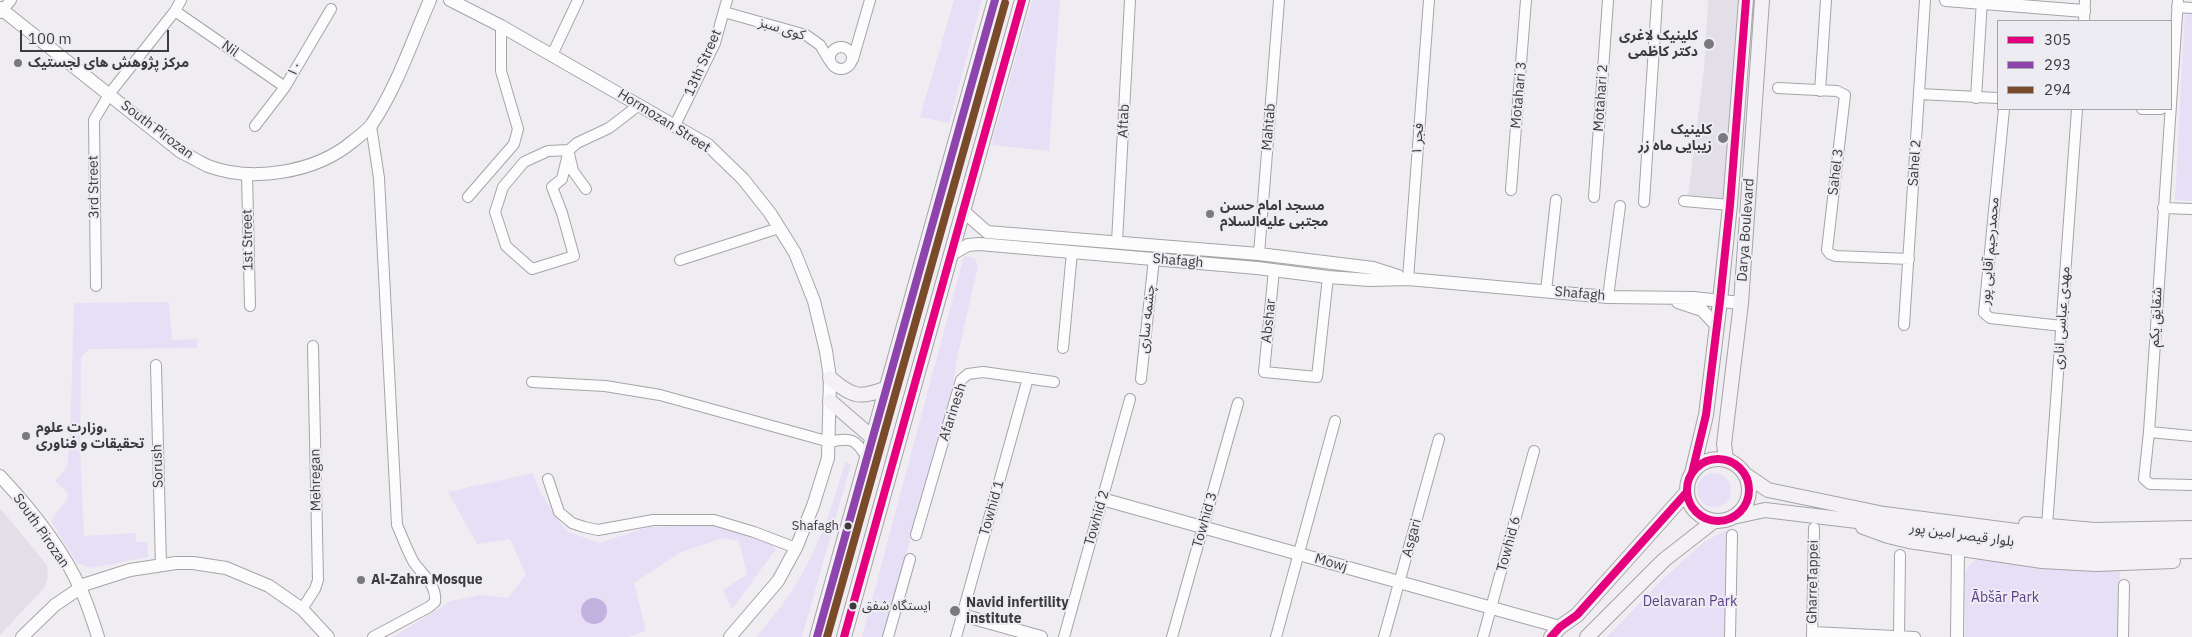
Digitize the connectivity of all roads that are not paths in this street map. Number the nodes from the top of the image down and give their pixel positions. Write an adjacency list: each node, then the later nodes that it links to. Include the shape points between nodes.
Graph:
1 (181, 0): 25 (street, 3rd Street)
2 (430, 0): 46 (street, South Pirozan)
3 (450, 0): 28 (street, Hormozan Street)
4 (578, 0): 29 (street)
5 (727, 0): 27 (street, 13th Street)
6 (870, 0): 31 (street)
7 (996, 0): 95 (main road)
8 (1022, 0): 60 (main road)
9 (1130, 0): 63 (street, Aftab)
10 (1280, 0): 66 (street, Mahtab)
11 (1429, 0): 76 (street, فجر ۱)
12 (1526, 0): 50 (street, Motahari 3)
13 (1608, 0): 52 (street, Motahari 2)
14 (1657, 0): 55 (street)
15 (1746, 0): 56 (main road, Darya Boulevard)
16 (1762, 0): 82 (main road, Darya Boulevard)
17 (1826, 0): 35 (street)
18 (1925, 0): 37 (street, Sahel 2)
19 (1946, 0): 20 (street)
20 (1982, 1): 26 (street); 38 (street)
21 (2177, 3): 23 (street); 34 (street, شقایق یکم)
22 (3, 8): 36 (street, South Pirozan)
23 (2192, 8)
24 (331, 9): 32 (street, ۱۰)
25 (176, 11): 32 (street, Nil); 36 (street, 3rd Street)
26 (2084, 11)
27 (724, 12): 30 (street, کوی سبز, via 806,34 820,45); 44 (street, 13th Street, via 715,43)
28 (501, 26): 29 (street, Hormozan Street); 51 (street, via 501,71 518,129 514,144)
29 (552, 55): 40 (street, Hormozan Street)
30 (829, 60): 31 (street, via 833,67 841,70 848,68); 31 (street, via 837,47 851,53)
31 (852, 61)
32 (285, 86): 45 (street, ۱۰)
33 (1778, 88): 35 (street)
34 (2172, 88)
35 (1820, 91): 71 (street, Sahel 3, via 1837,91 1845,95 1827,250 1836,256)
36 (110, 93): 48 (street, South Pirozan, via 181,152 209,166); 77 (street, 3rd Street, via 97,112 93,128)
37 (1919, 94): 38 (street); 71 (street, Sahel 2)
38 (1976, 98): 39 (street)
39 (1997, 98)
40 (640, 105): 44 (street, Hormozan Street); 47 (street, via 609,128)
41 (2004, 110): 86 (street, محمدرحیم آقایی پور, via 1984,313 1990,318)
42 (2077, 110): 86 (street, مهدی عباسی اناری)
43 (2171, 110): 58 (street, شقایق یکم)
44 (675, 125): 61 (street, Hormozan Street, via 708,145 743,179)
45 (255, 126)
46 (371, 126): 48 (street, South Pirozan, via 339,153 308,167 277,173); 148 (street, via 379,185 397,525 413,561 433,587 436,597 429,607)
47 (568, 150): 47 (street, via 548,151 524,162 500,195 495,212 506,246 532,268 574,256 552,187 562,179); 49 (street, via 573,171)
48 (247, 173): 83 (street, 1st Street)
49 (586, 189)
50 (1511, 190)
51 (468, 196)
52 (1594, 197)
53 (1556, 200): 78 (street)
54 (1684, 201): 56 (street)
55 (1644, 202)
56 (1730, 205): 81 (main road, Darya Boulevard)
57 (1620, 206): 79 (street)
58 (2163, 208): 59 (street); 100 (street, شقایق یکم)
59 (2192, 209)
60 (962, 210): 62 (street, Shafagh, via 987,232); 67 (main road)
61 (779, 228): 72 (street); 90 (street, Hormozan Street, via 794,253 814,301)
62 (1073, 239): 63 (street, Shafagh); 65 (street)
63 (1117, 242): 64 (street, Shafagh); 68 (street)
64 (1156, 246): 66 (street, Shafagh); 70 (street)
65 (1072, 252): 67 (street, Shafagh, via 979,244 968,245); 68 (street, Shafagh); 88 (street)
66 (1258, 254): 69 (street, Shafagh); 73 (street)
67 (950, 255): 151 (main road)
68 (1116, 256): 70 (street, Shafagh)
69 (1275, 256): 74 (street); 76 (street, Shafagh, via 1373,268)
70 (1154, 259): 73 (street, Shafagh); 92 (street, چشمه ساری)
71 (1909, 259): 85 (street, Sahel 2)
72 (680, 260)
73 (1257, 268): 74 (street, Shafagh)
74 (1274, 270): 75 (street, Shafagh); 75 (street, Abshar, via 1264,372 1318,377)
75 (1328, 277): 76 (street, Shafagh)
76 (1408, 279): 78 (street, Shafagh)
77 (96, 286)
78 (1546, 291): 79 (street, Shafagh)
79 (1608, 297): 80 (street, Shafagh)
80 (1664, 298): 81 (street, Shafagh); 84 (street, Shafagh, via 1702,310)
81 (1720, 301): 82 (street, Shafagh); 84 (main road, Darya Boulevard)
82 (1740, 303): 107 (main road, Darya Boulevard, via 1724,444)
83 (250, 306)
84 (1717, 326): 108 (main road, Darya Boulevard, via 1706,415)
85 (1904, 326)
86 (2062, 326): 121 (street, مهدی عباسی اناری)
87 (313, 346): 141 (street, Mehregan, via 318,580)
88 (1063, 348)
89 (156, 365): 136 (street, Sorush)
90 (830, 378): 95 (main road, via 845,391 861,396); 97 (street, Hormozan Street)
91 (1028, 378): 94 (street, Afarinesh); 126 (street, Afarinesh, via 975,372 961,380); 142 (street, Towhid 1)
92 (1141, 379)
93 (532, 382): 104 (street, via 605,386 660,395)
94 (1054, 382)
95 (887, 388): 102 (main road)
96 (1130, 399): 115 (street, Towhid 2)
97 (830, 402): 102 (main road); 104 (street, Hormozan Street)
98 (1238, 403): 122 (street, Towhid 3)
99 (1336, 421): 132 (street)
100 (2149, 432): 101 (street); 112 (street, شقایق یکم, via 2146,482)
101 (2192, 436)
102 (873, 438): 106 (main road)
103 (1439, 439): 137 (street, Asgari)
104 (830, 442): 106 (street, via 850,440 860,444); 129 (street, Hormozan Street, via 823,478)
105 (1534, 451): 140 (street, Towhid 6)
106 (867, 458): 150 (main road)
107 (1726, 459): 108 (main road, via 1707,460); 109 (main road)
108 (1692, 473): 114 (main road)
109 (1746, 475): 113 (main road, بلوار قیصر امین پور); 119 (main road, via 1749,485 1746,504)
110 (0, 476): 139 (street, South Pirozan, via 32,513)
111 (548, 479): 129 (street, via 559,512 572,523 584,527 598,530 653,520 714,520)
112 (2192, 485)
113 (1768, 490): 116 (main road, via 1762,500); 118 (main road, بلوار قیصر امین پور)
114 (1687, 492): 117 (main road); 120 (main road, via 1698,514)
115 (1102, 499): 122 (street, Mowj); 155 (street, Towhid 2)
116 (1765, 510): 118 (main road, بلوار قیصر امین پور); 119 (main road, بلوار قیصر امین پور)
117 (1669, 512): 127 (main road, via 1681,510 1688,515 1692,524); 143 (main road, via 1577,615)
118 (1847, 514): 121 (main road, via 1874,504); 128 (main road, بلوار قیصر امین پور, via 2087,540); 130 (main road, via 1888,536); 131 (main road, بلوار قیصر امین پور, via 2064,550 2116,553)
119 (1732, 517): 120 (main road)
120 (1714, 521): 127 (main road)
121 (2047, 526): 124 (main road, via 2094,530)
122 (1203, 527): 132 (street, Mowj); 156 (street, Towhid 3)
123 (1814, 528): 144 (street, GharreTappei)
124 (2192, 528)
125 (1732, 534): 161 (street)
126 (916, 535)
127 (1690, 539): 160 (main road, via 1664,560)
128 (2192, 540)
129 (796, 548): 149 (street, Hormozan Street, via 778,581)
130 (1958, 549): 135 (main road, via 2042,561 2096,564); 164 (street)
131 (2192, 551)
132 (1299, 554): 137 (street, Mowj); 157 (street)
133 (1900, 554): 162 (street)
134 (910, 559): 152 (street)
135 (2192, 560)
136 (161, 566): 139 (street, via 109,576); 141 (street, via 193,563 226,568 269,586)
137 (1399, 582): 140 (street, Mowj); 158 (street, Asgari)
138 (2124, 585): 165 (street)
139 (80, 588): 145 (street, via 55,605); 146 (street, South Pirozan)
140 (1491, 608): 143 (street, Mowj); 159 (street, Towhid 6)
141 (302, 609): 147 (street)
142 (962, 614): 153 (street, Towhid 1); 154 (street)
143 (1555, 632)
144 (1812, 635): 162 (street)
145 (22, 637)
146 (98, 637)
147 (328, 637)
148 (373, 637)
149 (730, 637)
150 (817, 637)
151 (844, 637)
152 (888, 637)
153 (956, 637)
154 (1041, 637)
155 (1064, 637)
156 (1172, 637)
157 (1276, 637)
158 (1384, 637)
159 (1483, 637)
160 (1587, 637)
161 (1730, 637)
162 (1899, 637): 163 (street)
163 (1915, 637)
164 (1956, 637)
165 (2123, 637)

